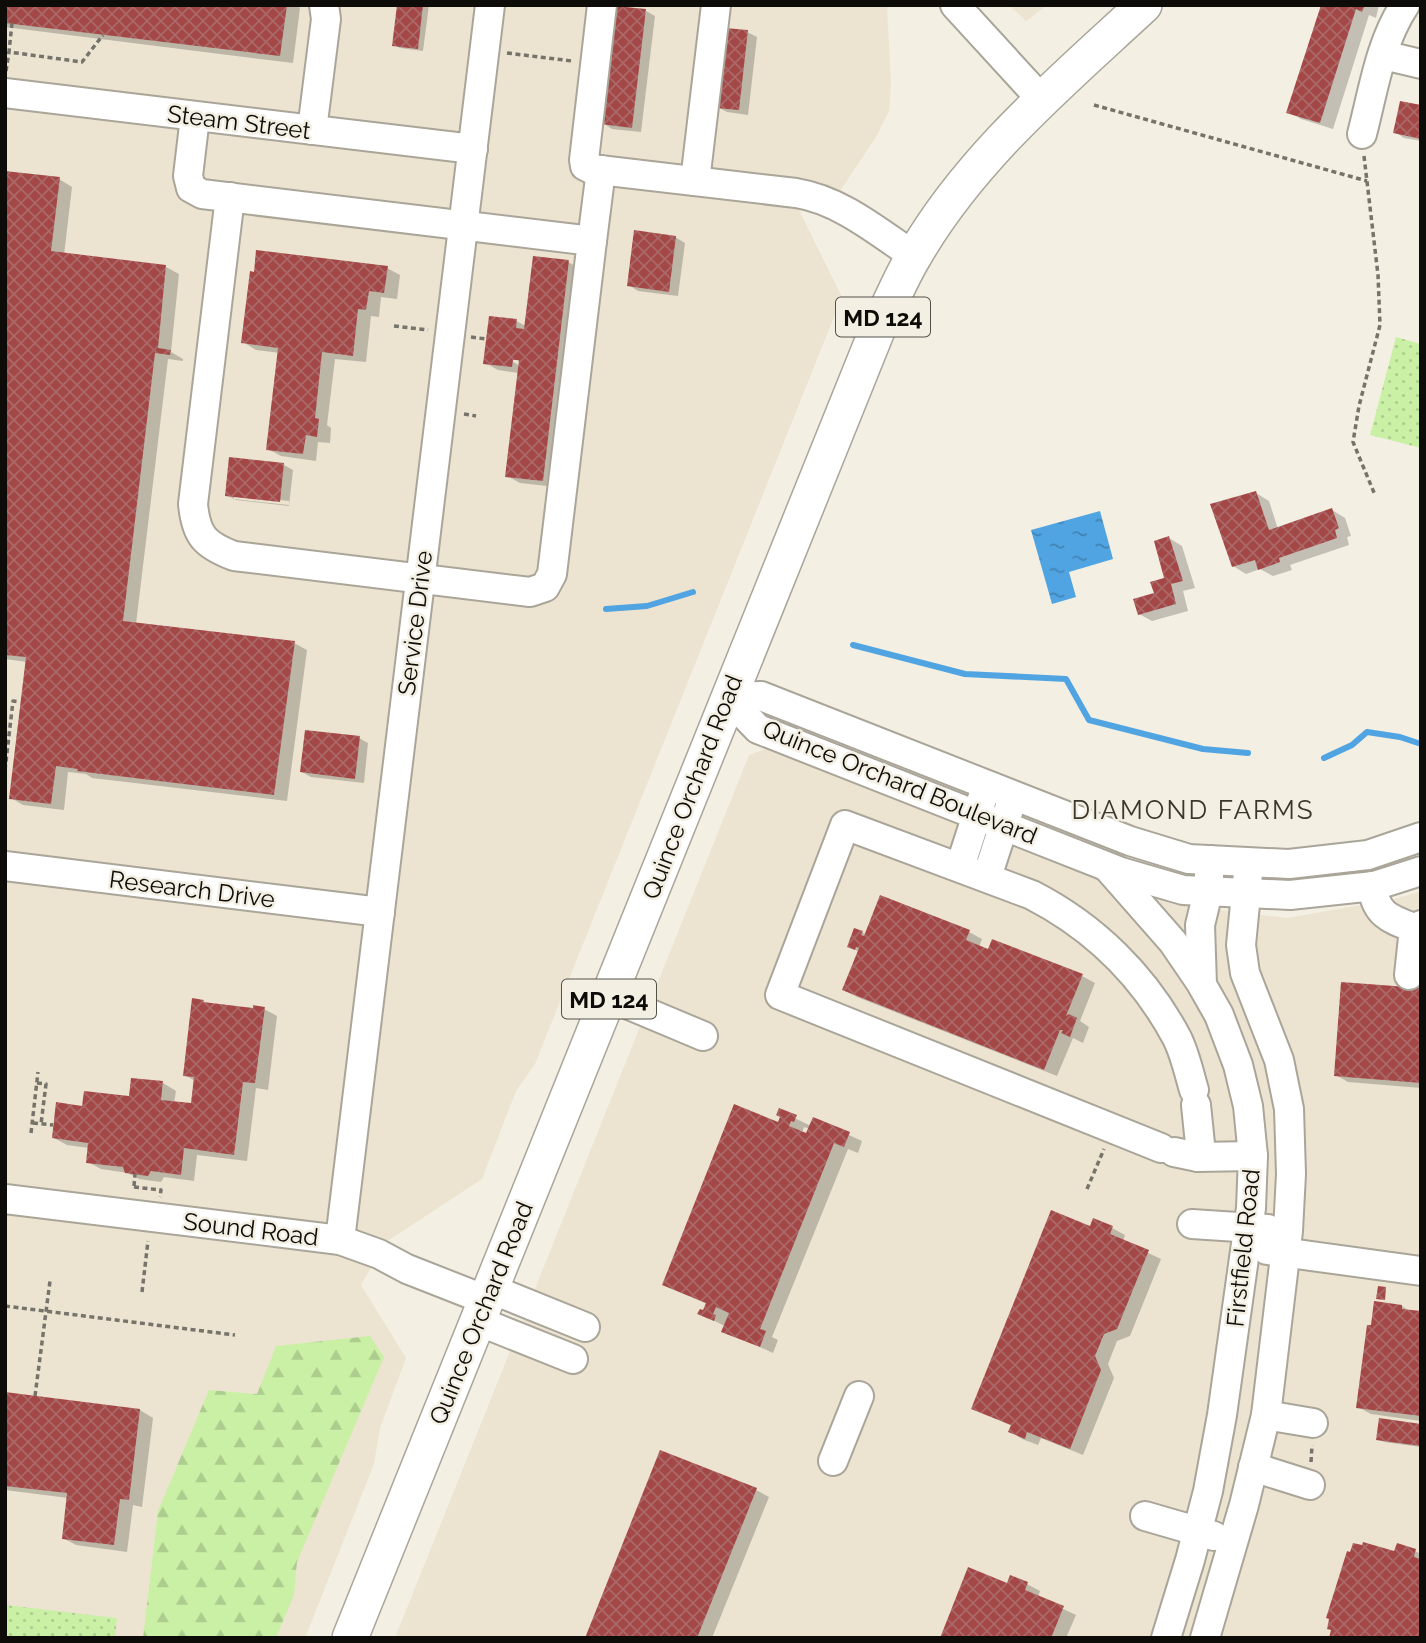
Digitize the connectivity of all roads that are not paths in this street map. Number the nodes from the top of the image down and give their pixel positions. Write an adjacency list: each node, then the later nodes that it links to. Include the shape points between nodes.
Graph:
1 (324, 5): 13 (street)
2 (490, 5): 15 (street, Service Drive)
3 (602, 5): 16 (street, via 584,160 588,168)
4 (716, 5): 17 (street)
5 (955, 5): 11 (street)
6 (1144, 5): 11 (main road, Quince Orchard Road / MD 124)
7 (1405, 5): 8 (street)
8 (1382, 55): 9 (street); 14 (street)
9 (1421, 64)
10 (5, 93): 12 (street, Steam Street)
11 (1042, 100): 21 (main road, Quince Orchard Road / MD 124, via 990,153)
12 (195, 117): 13 (street, Steam Street); 18 (street, via 188,183 196,192)
13 (312, 130): 15 (street, Steam Street)
14 (1362, 134)
15 (472, 149): 19 (street, Service Drive)
16 (601, 170): 17 (street); 20 (street)
17 (695, 181): 21 (street, via 821,198)
18 (230, 197): 19 (street); 22 (street, via 193,504 195,524 203,538 234,556)
19 (463, 225): 20 (street); 22 (street, Service Drive)
20 (592, 240): 22 (street, via 549,582 530,592)
21 (914, 256): 23 (main road, Quince Orchard Road / MD 124, via 878,328)
22 (420, 578): 39 (street, Service Drive)
23 (727, 697): 24 (street, Quince Orchard Boulevard, via 761,696); 26 (street, Quince Orchard Boulevard, via 758,729); 43 (main road, Quince Orchard Road / MD 124)
24 (987, 783): 25 (street, Quince Orchard Boulevard); 26 (street)
25 (1014, 794): 27 (street); 29 (street, Quince Orchard Boulevard, via 1130,841 1189,859)
26 (977, 814): 27 (street, Quince Orchard Boulevard); 33 (street)
27 (1004, 824): 32 (street, Quince Orchard Boulevard); 35 (street)
28 (1421, 837): 30 (street, Quince Orchard Boulevard, via 1357,856 1289,864)
29 (1210, 860): 30 (street, Quince Orchard Boulevard); 37 (street, Firstfield Road)
30 (1249, 863): 38 (street, Firstfield Road)
31 (5, 866): 39 (street, Research Drive)
32 (1106, 866): 37 (street, Quince Orchard Boulevard, via 1183,890); 42 (street, via 1167,934)
33 (960, 867): 35 (street); 45 (street, via 845,825 780,995)
34 (1421, 871): 36 (street, Quince Orchard Boulevard)
35 (987, 877): 45 (street, via 1058,908 1108,946 1136,976 1178,1040 1195,1097 1199,1133)
36 (1372, 886): 38 (street, Quince Orchard Boulevard, via 1290,895); 40 (street, via 1374,900 1386,917)
37 (1208, 892): 38 (street, Quince Orchard Boulevard); 42 (street, Firstfield Road, via 1200,925)
38 (1245, 894): 51 (street, Firstfield Road, via 1241,945 1245,973 1279,1060 1289,1110)
39 (380, 912): 50 (street, Service Drive)
40 (1418, 927): 41 (street)
41 (1409, 975)
42 (1202, 985): 46 (street, Firstfield Road, via 1238,1065)
43 (610, 998): 44 (street); 53 (main road, Quince Orchard Road / MD 124)
44 (704, 1036)
45 (1178, 1153): 46 (street)
46 (1253, 1156): 49 (street, Firstfield Road)
47 (5, 1199): 50 (street, Sound Road)
48 (1192, 1224): 49 (street)
49 (1247, 1238): 51 (street); 63 (street, Firstfield Road, via 1222,1415)
50 (340, 1240): 53 (street, Sound Road)
51 (1286, 1241): 52 (street); 57 (street, Firstfield Road)
52 (1421, 1271)
53 (485, 1303): 54 (street); 55 (street); 65 (main road, Quince Orchard Road / MD 124)
54 (585, 1327)
55 (573, 1359)
56 (859, 1396): 59 (street)
57 (1266, 1415): 58 (street); 60 (street, Firstfield Road)
58 (1312, 1423)
59 (833, 1461)
60 (1253, 1467): 61 (street); 64 (street, Firstfield Road)
61 (1310, 1485)
62 (1145, 1516): 63 (street)
63 (1198, 1532): 64 (street); 66 (street, Firstfield Road)
64 (1233, 1542): 67 (street, Firstfield Road)
65 (350, 1638)
66 (1166, 1638)
67 (1205, 1638)

